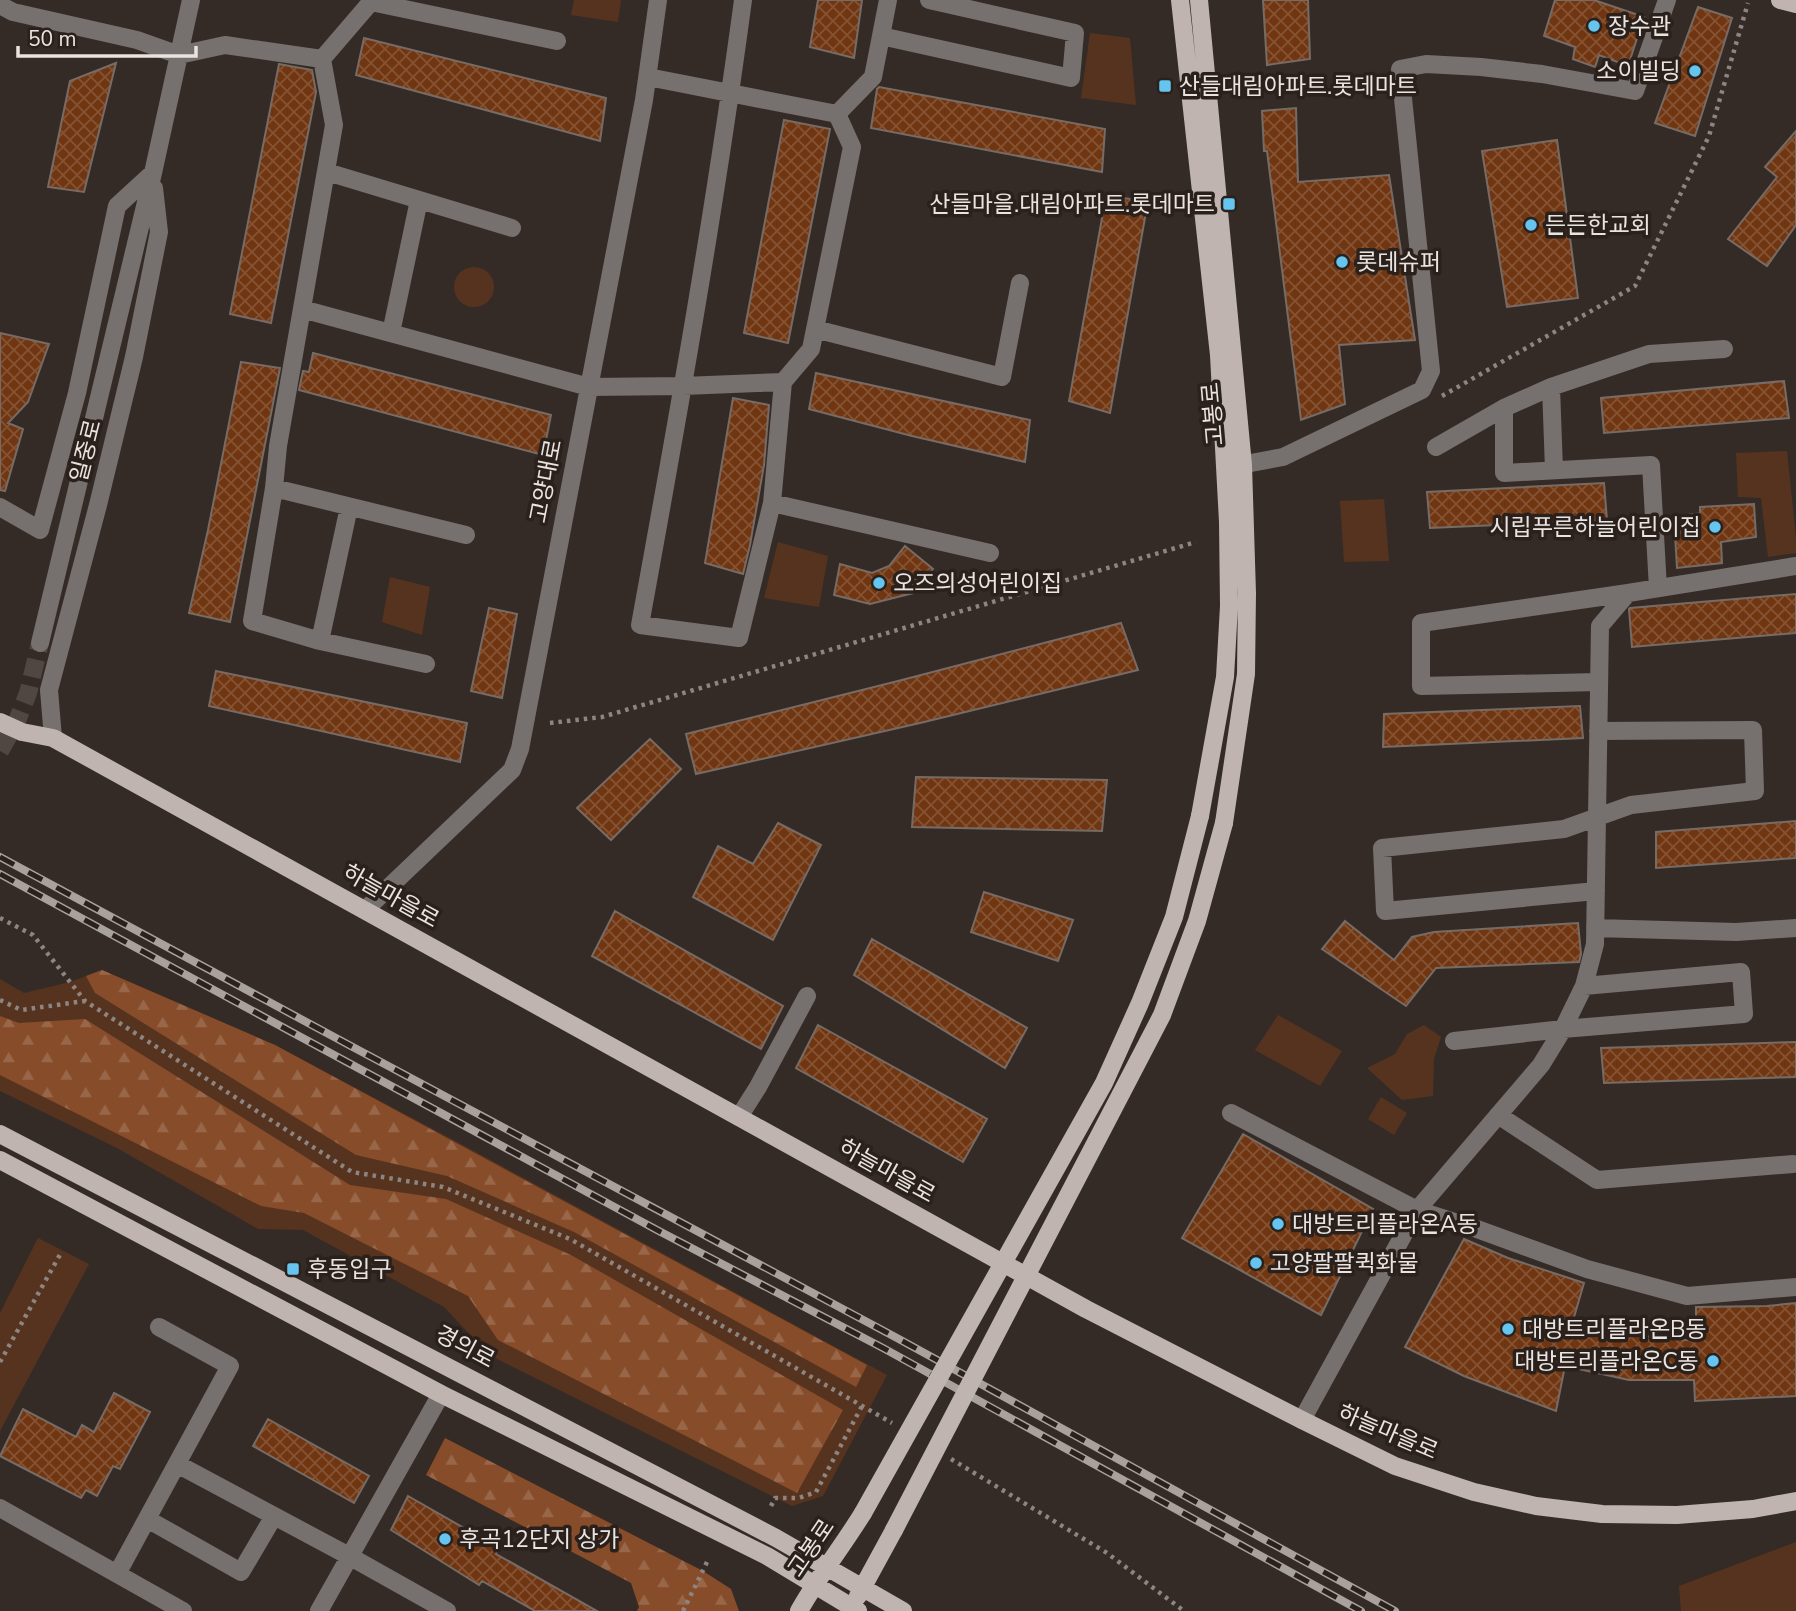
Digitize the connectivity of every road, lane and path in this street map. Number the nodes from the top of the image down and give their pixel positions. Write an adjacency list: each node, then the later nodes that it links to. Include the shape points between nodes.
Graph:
1 (191, 0): 17 (street, 일중로)
2 (658, 0): 19 (street, 고양대로)
3 (743, 0): 20 (street)
4 (888, 0): 15 (street)
5 (929, 0): 15 (street, via 1075,33 1071,78)
6 (1180, 0): 38 (main road, 고봉로)
7 (1199, 0): 38 (main road, 고봉로)
8 (1667, 0): 38 (street, via 1634,91 1481,67 1426,64 1400,69 1431,371 1422,390 1283,457)
9 (1780, 0): 12 (main road)
10 (371, 1): 14 (street); 18 (street)
11 (1748, 3): 35 (path, via 1709,136 1635,286)
12 (1796, 4)
13 (0, 5): 17 (street)
14 (429, 7): 16 (street)
15 (881, 36): 21 (street, via 873,77)
16 (557, 41)
17 (179, 55): 18 (street, via 225,46); 23 (street, 일중로)
18 (322, 59): 22 (street, via 334,125)
19 (648, 78): 20 (street); 33 (street, 고양대로)
20 (730, 94): 21 (street); 32 (street)
21 (836, 114): 28 (street, via 852,147)
22 (327, 172): 24 (street); 27 (street)
23 (153, 173): 42 (street, 일중로, via 117,206 77,393 40,530); 51 (street, 일중로); 57 (street, 일중로, via 159,232 131,370 49,690)
24 (419, 200): 25 (street); 29 (street)
25 (512, 228)
26 (1020, 283): 28 (street, via 1002,377)
27 (302, 310): 29 (street); 40 (street)
28 (815, 329): 31 (street, via 811,349)
29 (391, 333): 33 (street)
30 (1724, 349): 34 (street, via 1649,354)
31 (783, 382): 32 (street); 41 (street)
32 (683, 386): 33 (street); 41 (street, via 640,625 738,638)
33 (589, 387): 60 (street, 고양대로, via 520,749 512,770)
34 (1551, 387): 36 (street); 39 (street)
35 (1441, 396)
36 (1504, 408): 37 (street); 39 (street, via 1504,473)
37 (1436, 447)
38 (1234, 466): 94 (main road, 고봉로, bridge, via 1228,522 1225,677 1200,816 1174,917 1104,1083 863,1514); 97 (main road, 고봉로, bridge, via 1247,593 1246,674 1224,822 1197,921 1162,1015)
39 (1554, 470): 48 (street, via 1651,465)
40 (274, 488): 43 (street); 50 (street, via 252,621)
41 (772, 503): 46 (street)
42 (0, 507)
43 (349, 507): 44 (street); 50 (street)
44 (466, 535)
45 (1196, 542): 55 (path, via 602,717)
46 (990, 553)
47 (1796, 566): 48 (street)
48 (1658, 588): 49 (street)
49 (1628, 593): 53 (street, via 1600,626); 53 (street, via 1421,622 1421,686)
50 (320, 641): 52 (street)
51 (40, 643)
52 (426, 664)
53 (1598, 682): 56 (street)
54 (0, 722): 57 (main road, 하늘마을로)
55 (550, 723)
56 (1598, 731): 58 (street); 58 (street, via 1753,730 1755,791 1631,805)
57 (53, 738): 60 (main road, 하늘마을로)
58 (1597, 817): 59 (street); 59 (street, via 1563,829 1382,848 1385,911)
59 (1596, 891): 62 (street)
60 (365, 910): 72 (main road, 하늘마을로)
61 (0, 918): 67 (path, via 33,935)
62 (1595, 928): 63 (street, via 1736,932); 64 (street)
63 (1796, 928)
64 (1584, 986): 68 (street); 68 (street, via 1741,972 1744,1014)
65 (807, 996): 72 (street)
66 (0, 1000): 67 (path, via 21,1010)
67 (85, 1001): 82 (path, via 352,1172 443,1187 570,1239)
68 (1563, 1029): 69 (street); 71 (street, via 1541,1065)
69 (1454, 1041)
70 (1231, 1113): 76 (street)
71 (1498, 1115): 75 (street, via 1597,1180); 76 (street)
72 (738, 1117): 83 (main road, 하늘마을로, via 1086,1309)
73 (0, 1134): 94 (main road, 경의로)
74 (0, 1160): 81 (main road)
75 (1793, 1164)
76 (1417, 1210): 78 (street, via 1587,1269 1687,1296); 83 (street)
77 (62, 1251): 80 (path)
78 (1796, 1287)
79 (159, 1327): 86 (street, via 230,1366)
80 (0, 1362)
81 (441, 1394): 92 (street); 96 (main road, via 767,1556)
82 (862, 1406): 84 (path); 88 (path, via 816,1492 800,1499 775,1498)
83 (1302, 1420): 87 (main road, 하늘마을로, via 1395,1466 1536,1506 1602,1514 1677,1515)
84 (901, 1429)
85 (947, 1457): 105 (path, via 1107,1553)
86 (177, 1464): 90 (street); 91 (street)
87 (1796, 1501)
88 (771, 1506)
89 (0, 1508): 95 (street)
90 (274, 1516): 91 (street, via 241,1572); 92 (street)
91 (147, 1519): 95 (street)
92 (349, 1556): 100 (street); 101 (street)
93 (708, 1562): 102 (path)
94 (827, 1566): 96 (main road, 고봉로); 97 (main road, 경의로)
95 (117, 1574): 99 (street)
96 (814, 1584): 98 (main road); 103 (main road, 고봉로)
97 (862, 1588): 98 (main road); 104 (main road, 경의로)
98 (853, 1610)
99 (183, 1611)
100 (318, 1611)
101 (447, 1611)
102 (683, 1611)
103 (799, 1611)
104 (903, 1611)
105 (1184, 1611)

